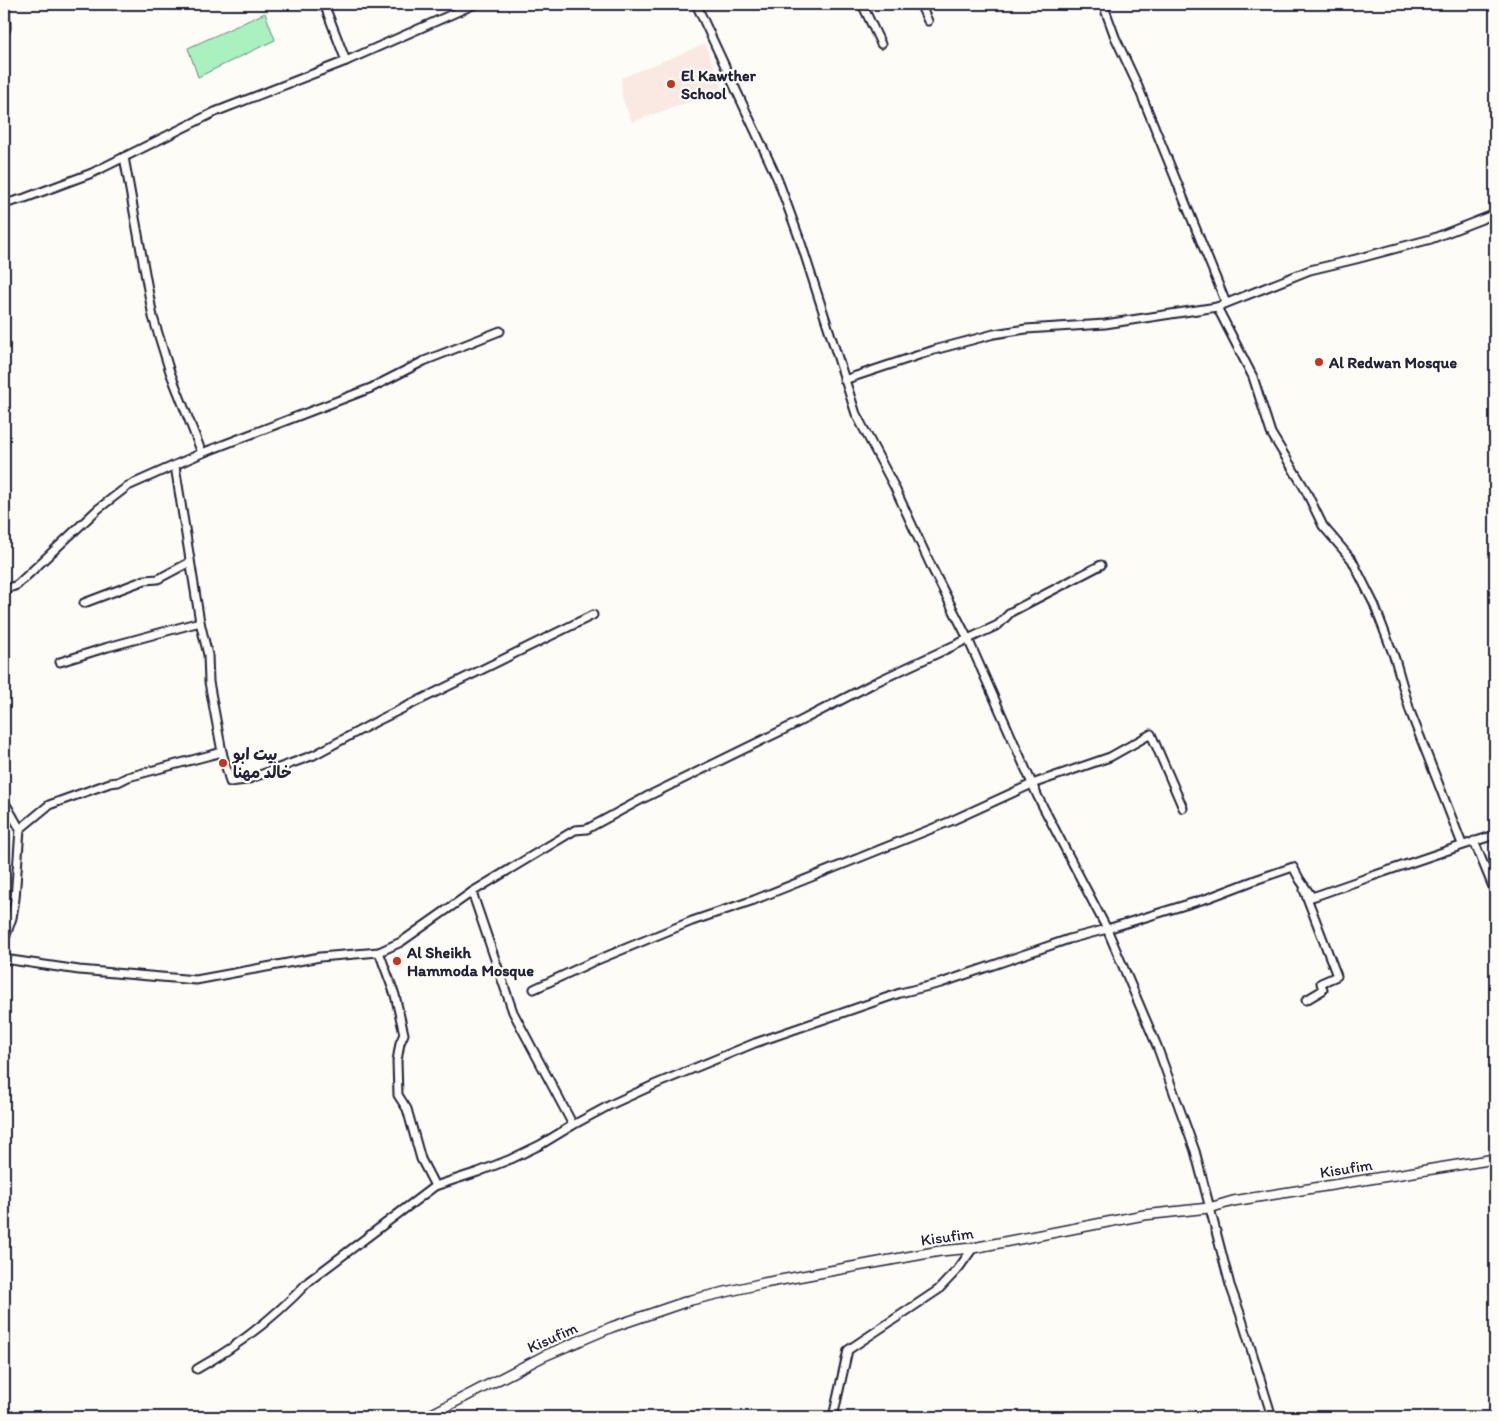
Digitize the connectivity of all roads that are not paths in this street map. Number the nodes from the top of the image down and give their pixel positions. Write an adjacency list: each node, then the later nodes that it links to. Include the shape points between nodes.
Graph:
1 (5, 4): 9 (street)
2 (324, 4): 11 (street)
3 (475, 4): 11 (street)
4 (696, 4): 18 (street, via 778,180 802,243)
5 (862, 4): 10 (street)
6 (920, 4): 8 (street)
7 (1103, 4): 15 (street)
8 (928, 22)
9 (4, 35)
10 (881, 44)
11 (346, 61): 12 (street, via 215,112)
12 (124, 157): 13 (street, via 92,173); 19 (street, via 153,317 170,372)
13 (4, 204)
14 (1495, 214): 15 (street, via 1431,239 1310,270)
15 (1226, 303): 16 (street)
16 (1217, 307): 18 (street, via 1106,324 994,334); 36 (street, via 1253,377 1271,433 1323,526 1352,560 1374,604 1410,710)
17 (500, 331): 19 (street, via 424,361 371,388)
18 (844, 380): 27 (street, via 856,414)
19 (202, 453): 20 (street)
20 (175, 466): 21 (street); 23 (street, via 128,486 98,509 18,585)
21 (190, 562): 24 (street, via 158,579 145,580); 26 (street)
22 (1102, 564): 27 (street, via 1011,612 998,625)
23 (4, 590)
24 (84, 603)
25 (593, 615): 29 (street, via 314,755 246,780 230,782)
26 (200, 622): 28 (street); 29 (street)
27 (968, 639): 30 (street); 38 (street, via 876,682 587,829 575,830)
28 (60, 662)
29 (222, 752): 33 (street, via 110,782 49,805)
30 (1032, 784): 32 (street, via 1110,756 1151,734); 40 (street); 44 (street, via 951,821 590,963)
31 (4, 801): 33 (street)
32 (1183, 808)
33 (20, 829): 41 (street, via 15,899)
34 (1495, 835): 35 (street)
35 (1474, 841): 36 (street); 39 (street)
36 (1462, 844): 37 (street, via 1312,897)
37 (1300, 880): 40 (street, via 1293,867); 45 (street, via 1337,976 1322,983 1323,990)
38 (472, 892): 42 (street, via 400,942); 46 (street, via 513,1012)
39 (1495, 892)
40 (1107, 930): 46 (street, via 1069,938 755,1043 656,1084); 49 (street, via 1157,1046 1195,1151)
41 (4, 941)
42 (379, 952): 43 (street, via 320,957 196,980 79,970); 48 (street, via 395,995 404,1034 397,1060 398,1094 408,1109 421,1159)
43 (4, 959)
44 (534, 989)
45 (1306, 1000)
46 (573, 1125): 48 (street, via 511,1159)
47 (1495, 1159): 49 (street, Kisufim, via 1233,1201)
48 (435, 1186): 51 (street, via 309,1281 222,1355)
49 (1209, 1208): 50 (street, Kisufim, via 1144,1215); 54 (street)
50 (973, 1248): 52 (street, Kisufim, via 940,1250 691,1300 612,1327 544,1356); 53 (street, via 938,1290 848,1350)
51 (197, 1369)
52 (426, 1417)
53 (833, 1417)
54 (1272, 1417)

